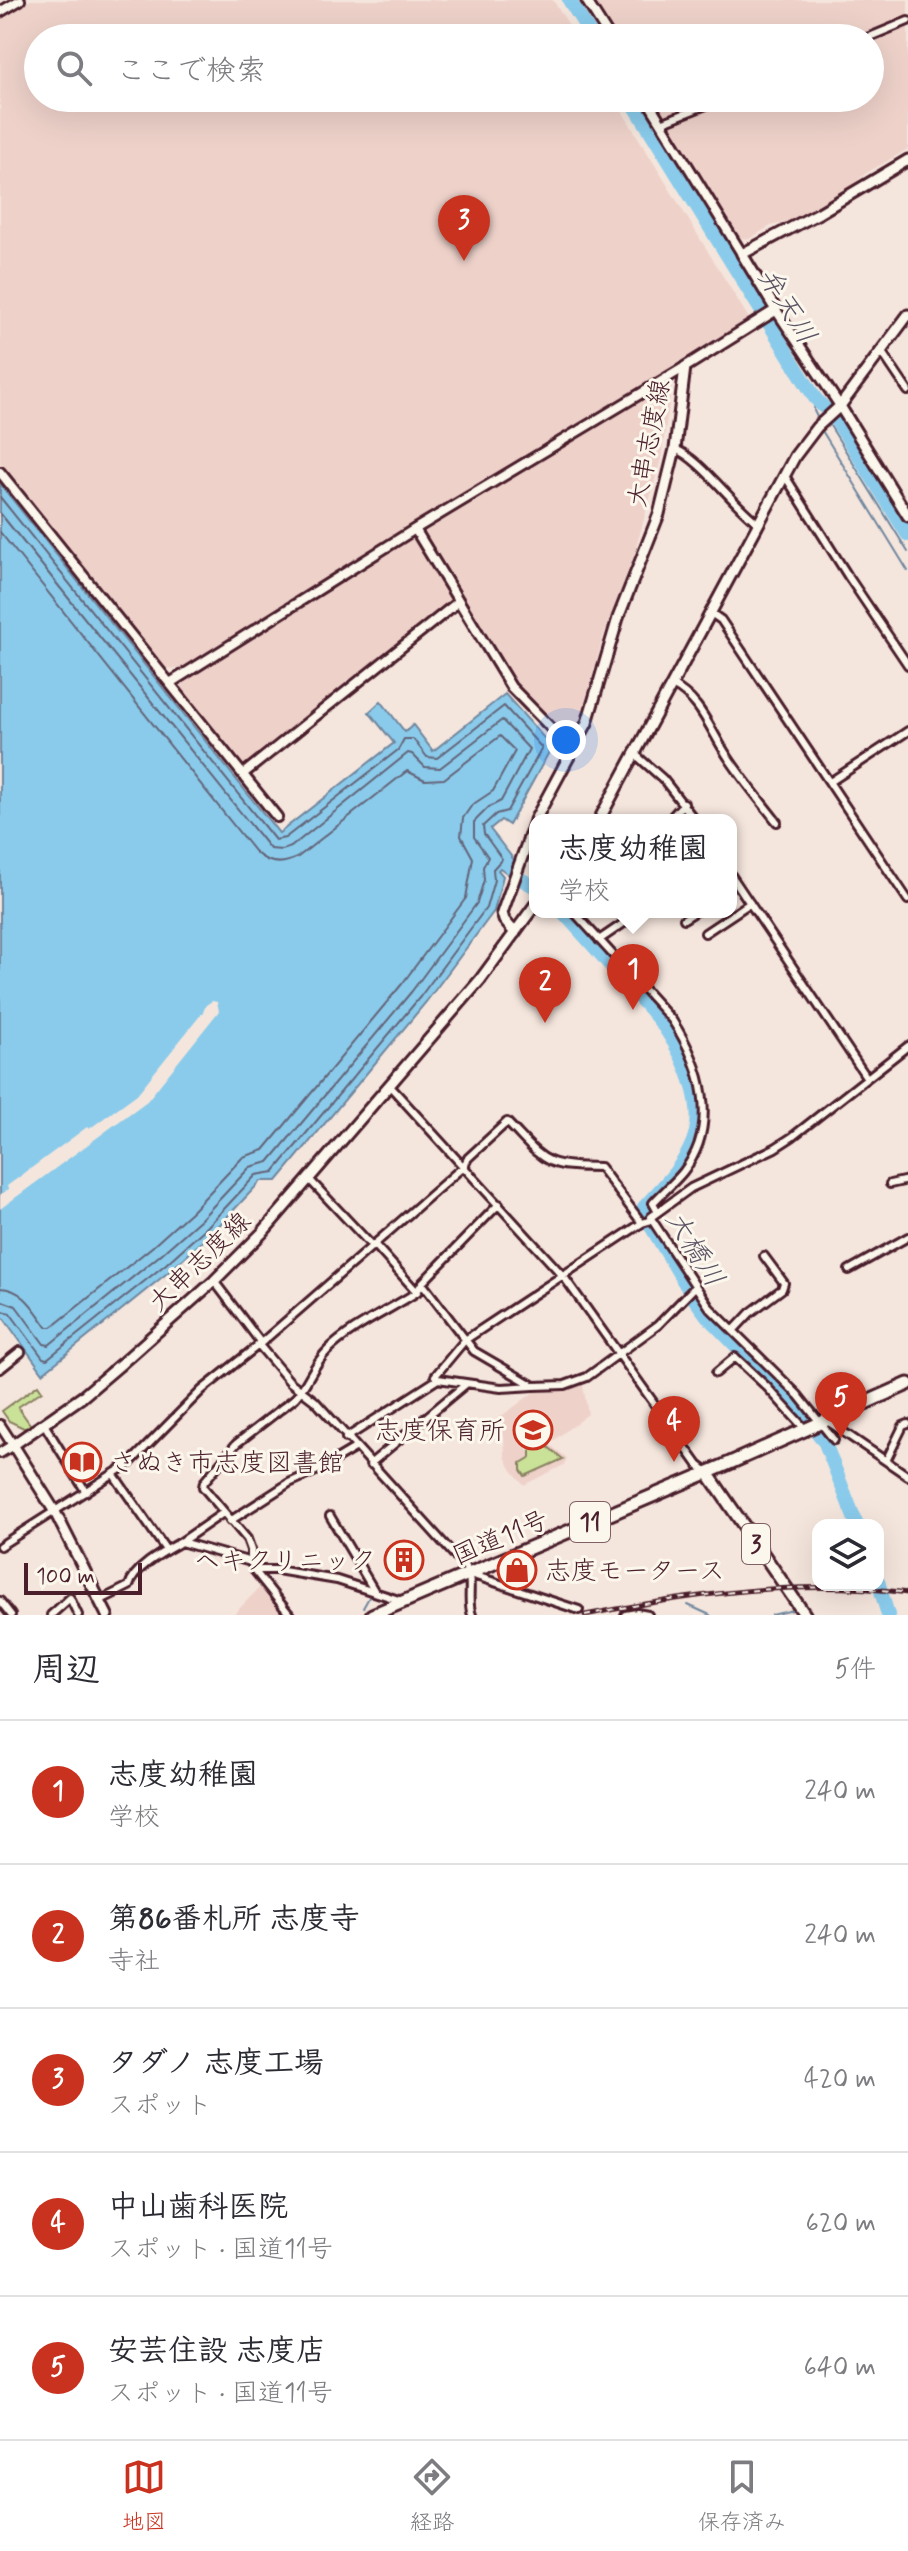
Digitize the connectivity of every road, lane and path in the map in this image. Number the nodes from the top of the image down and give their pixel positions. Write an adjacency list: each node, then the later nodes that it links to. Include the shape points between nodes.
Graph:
1 (20, 0): 3 (street)
2 (586, 0): 5 (street)
3 (0, 12)
4 (908, 21): 6 (street)
5 (601, 24)
6 (884, 31)
7 (654, 112): 9 (street)
8 (689, 112): 9 (street)
9 (661, 123): 11 (street)
10 (908, 160): 11 (main road)
11 (742, 254): 12 (main road)
12 (772, 313): 15 (main road, 大串志度線); 17 (street)
13 (908, 315): 14 (main road)
14 (881, 351): 16 (street); 17 (main road)
15 (685, 367): 18 (main road, 大串志度線); 23 (street)
16 (908, 391)
17 (840, 406): 20 (main road, via 803,443); 21 (main road)
18 (675, 449): 22 (street, via 689,455); 30 (main road, 大串志度線, via 659,514)
19 (0, 472): 27 (street)
20 (785, 476): 22 (main road); 26 (street)
21 (908, 516)
22 (759, 524): 25 (main road)
23 (415, 529): 24 (street); 27 (street)
24 (458, 602): 30 (street, via 511,687 554,731); 32 (street)
25 (711, 613): 28 (main road); 33 (street, via 721,620)
26 (908, 665)
27 (170, 683): 32 (street)
28 (672, 685): 31 (main road); 40 (street, via 697,704 729,759)
29 (908, 731): 33 (street)
30 (578, 743): 35 (main road, 大串志度線)
31 (636, 755): 34 (street); 36 (main road)
32 (243, 774): 39 (street)
33 (830, 782): 43 (street)
34 (684, 803): 37 (street); 38 (street)
35 (538, 814)
36 (602, 814)
37 (674, 814)
38 (691, 814)
39 (277, 817)
40 (777, 822)
41 (529, 835): 50 (main road, 大串志度線, via 502,913)
42 (737, 889): 44 (street)
43 (908, 900)
44 (750, 903): 45 (street); 54 (street)
45 (737, 912)
46 (529, 913): 50 (main road, 大串志度線)
47 (579, 918): 52 (street)
48 (631, 918): 52 (street)
49 (728, 918): 51 (street)
50 (515, 933): 55 (main road, 大串志度線)
51 (705, 933)
52 (599, 940): 61 (street, via 685,1039 704,1094 704,1135 684,1171 653,1203)
53 (908, 1046): 54 (street)
54 (867, 1078): 61 (street, via 775,1148 691,1188)
55 (389, 1085): 56 (street); 57 (main road, 大串志度線)
56 (464, 1166): 60 (street); 63 (street, via 507,1122 539,1158 557,1166 600,1167); 65 (street)
57 (309, 1179): 65 (street); 69 (main road, 大串志度線)
58 (908, 1180): 59 (street)
59 (890, 1184)
60 (499, 1204): 68 (street); 70 (street)
61 (658, 1212): 62 (street)
62 (652, 1220): 63 (street); 71 (street)
63 (642, 1223): 68 (street)
64 (908, 1237): 67 (street)
65 (374, 1246): 72 (street); 75 (street)
66 (764, 1256): 73 (street, via 784,1283 782,1289)
67 (849, 1270)
68 (562, 1274): 74 (street); 77 (street)
69 (214, 1281): 75 (street); 85 (main road, 大串志度線)
70 (422, 1283): 72 (street); 74 (street)
71 (695, 1287): 73 (street); 77 (street, via 658,1325)
72 (417, 1292): 84 (street, via 328,1350)
73 (733, 1331): 86 (street, via 798,1395)
74 (465, 1340): 80 (street, via 435,1376); 83 (street, via 496,1366)
75 (260, 1344): 84 (street); 97 (street, via 202,1390)
76 (20, 1352): 78 (street)
77 (619, 1353): 83 (street, via 587,1377 565,1385); 96 (street)
78 (0, 1368)
79 (716, 1373): 86 (street, via 735,1357)
80 (438, 1379): 81 (street); 89 (street)
81 (466, 1384): 83 (street); 95 (street)
82 (908, 1384): 86 (highway, 国道11号 / 11)
83 (534, 1386)
84 (302, 1390): 89 (street); 101 (street, via 236,1444 204,1482)
85 (44, 1424): 91 (main road, 大串志度線); 99 (street)
86 (815, 1424): 90 (street); 94 (street); 96 (highway, 国道11号 / 11)
87 (908, 1424): 94 (street)
88 (0, 1425): 91 (street)
89 (346, 1438): 92 (street)
90 (834, 1440)
91 (13, 1445): 93 (street); 100 (main road)
92 (355, 1448): 95 (street); 103 (street)
93 (0, 1453)
94 (886, 1461): 98 (street)
95 (370, 1464): 109 (street)
96 (707, 1472): 109 (highway, 国道11号 / 11); 124 (main road, 3)
97 (114, 1475): 99 (street); 106 (street)
98 (908, 1476)
99 (86, 1492): 100 (street)
100 (55, 1512): 105 (street); 111 (main road)
101 (223, 1513): 103 (street); 104 (street)
102 (330, 1516): 110 (street)
103 (230, 1521): 107 (street, via 247,1539)
104 (181, 1542): 106 (street); 107 (street)
105 (0, 1546)
106 (166, 1550): 111 (street, via 131,1578 129,1586)
107 (251, 1562): 108 (street)
108 (254, 1570): 110 (street, via 337,1580); 119 (street)
109 (469, 1574): 112 (highway, 国道11号 / 11); 114 (street); 121 (street)
110 (375, 1592): 112 (street)
111 (99, 1601): 118 (main road)
112 (405, 1602): 120 (highway, 国道11号 / 11)
113 (2, 1606): 115 (street)
114 (579, 1610)
115 (11, 1615)
116 (51, 1615): 117 (street, via 70,1598)
117 (78, 1615)
118 (107, 1615)
119 (290, 1615)
120 (372, 1615)
121 (472, 1615)
122 (625, 1615): 123 (street)
123 (648, 1615)
124 (805, 1615)

